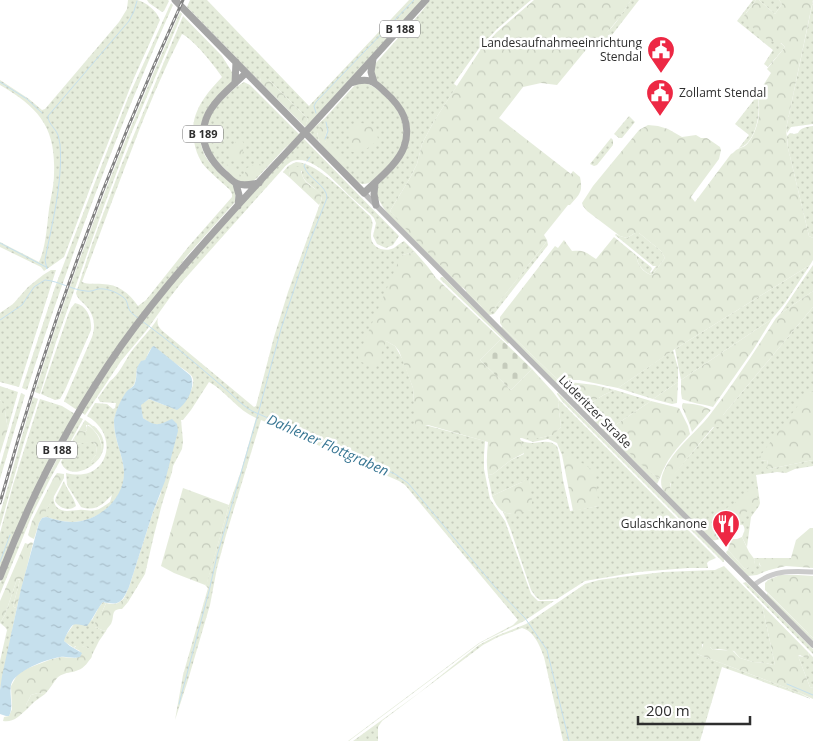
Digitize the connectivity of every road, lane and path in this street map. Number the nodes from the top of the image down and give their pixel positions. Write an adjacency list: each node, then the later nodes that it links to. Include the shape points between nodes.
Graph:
1 (175, 0): 4 (main road)
2 (426, 0): 3 (main road, B 188)
3 (373, 58): 6 (main road, via 371,72); 8 (main road)
4 (236, 62): 5 (main road); 7 (main road)
5 (246, 73): 7 (main road, B 189); 12 (main road)
6 (374, 82): 8 (main road); 9 (main road, via 400,107 407,131 400,156)
7 (236, 83): 11 (main road, B 189, via 210,110 204,122 203,136 212,160)
8 (351, 83): 10 (main road, B 188)
9 (375, 182): 12 (main road); 13 (main road)
10 (259, 183): 11 (main road); 14 (main road, B 188)
11 (236, 184): 14 (main road)
12 (364, 193): 13 (main road, Lüderitzer Straße)
13 (376, 205): 17 (main road, Lüderitzer Straße)
14 (238, 206): 16 (main road, B 188, via 138,323 97,382 31,503)
15 (813, 572): 17 (street, via 784,571)
16 (0, 577)
17 (754, 585): 18 (main road, Lüderitzer Straße)
18 (813, 645)

